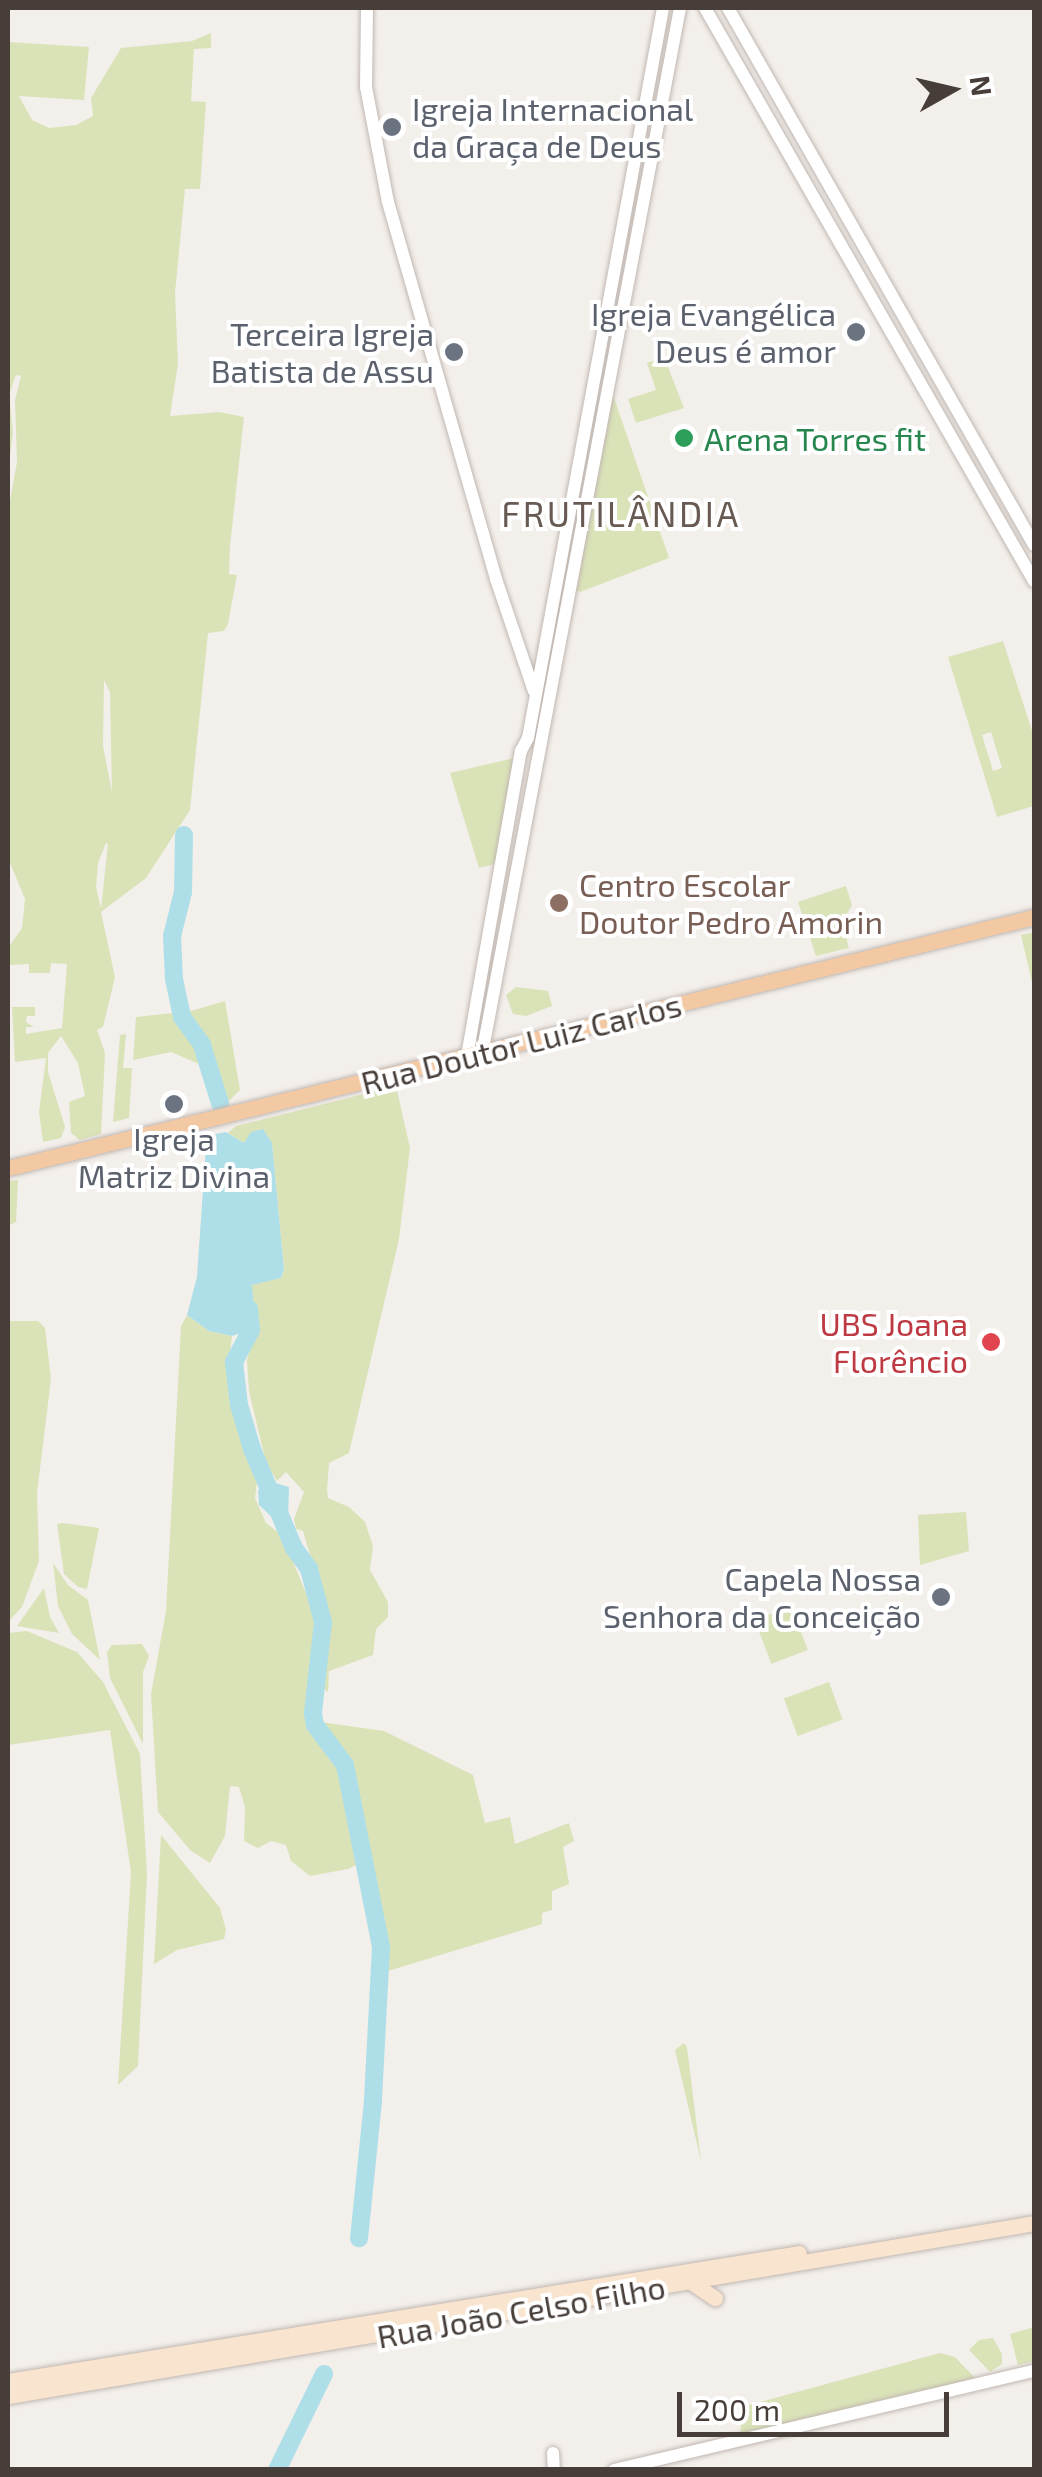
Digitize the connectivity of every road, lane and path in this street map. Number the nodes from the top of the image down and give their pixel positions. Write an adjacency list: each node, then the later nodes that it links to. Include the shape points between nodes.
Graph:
1 (367, 8): 13 (street, via 366,87 388,202)
2 (663, 8): 8 (street)
3 (680, 8): 8 (street)
4 (705, 8): 7 (street)
5 (728, 8): 6 (street)
6 (859, 238): 7 (street); 9 (street)
7 (842, 245): 10 (street)
8 (582, 485): 13 (street); 15 (street)
9 (1010, 500): 10 (street); 11 (street)
10 (994, 510): 12 (street)
11 (1034, 544)
12 (1034, 581)
13 (534, 691): 15 (street)
14 (1034, 917): 15 (main road, Rua Doutor Luiz Carlos)
15 (475, 1055): 16 (main road, Rua Doutor Luiz Carlos)
16 (8, 1168)
17 (1034, 2213): 21 (main road, Rua João Celso Filho)
18 (1034, 2223): 19 (main road, Rua João Celso Filho)
19 (691, 2282): 20 (main road); 21 (main road, Rua João Celso Filho)
20 (714, 2298)
21 (445, 2316): 23 (main road, Rua João Celso Filho); 24 (main road, Rua João Celso Filho)
22 (1034, 2371): 27 (street)
23 (8, 2382)
24 (8, 2396)
25 (553, 2453): 26 (street)
26 (554, 2470)
27 (614, 2470)

